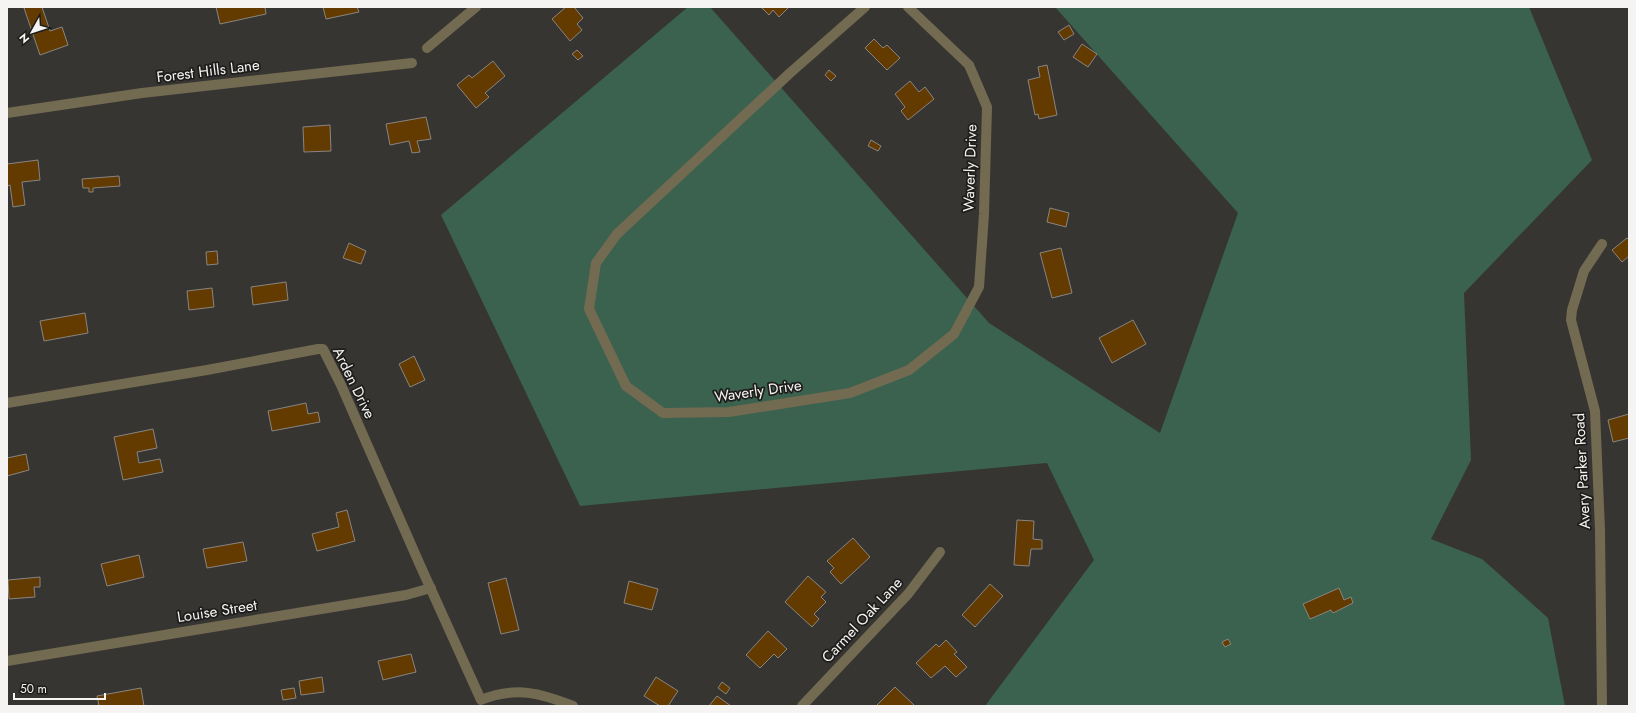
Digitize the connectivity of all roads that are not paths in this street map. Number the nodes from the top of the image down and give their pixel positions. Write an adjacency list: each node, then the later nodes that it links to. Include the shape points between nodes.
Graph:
1 (476, 7): 4 (street)
2 (865, 7): 3 (street, Waverly Drive, via 617,234 596,263 589,309 626,386 663,413 729,412 850,393 909,370 954,334 979,286 984,214 986,107 969,65)
3 (908, 7)
4 (427, 48)
5 (412, 63): 6 (street, Forest Hills Lane, via 142,93)
6 (7, 113)
7 (1602, 244): 14 (street, Avery Parker Road, via 1584,270 1571,320 1595,411 1600,530)
8 (7, 403): 10 (street, Arden Drive, via 323,349)
9 (940, 552): 13 (street, Carmel Oak Lane, via 908,594)
10 (431, 588): 11 (street, Louise Street, via 406,595); 12 (street, Arden Drive, via 481,700 520,691)
11 (7, 661)
12 (573, 706)
13 (802, 706)
14 (1602, 706)

